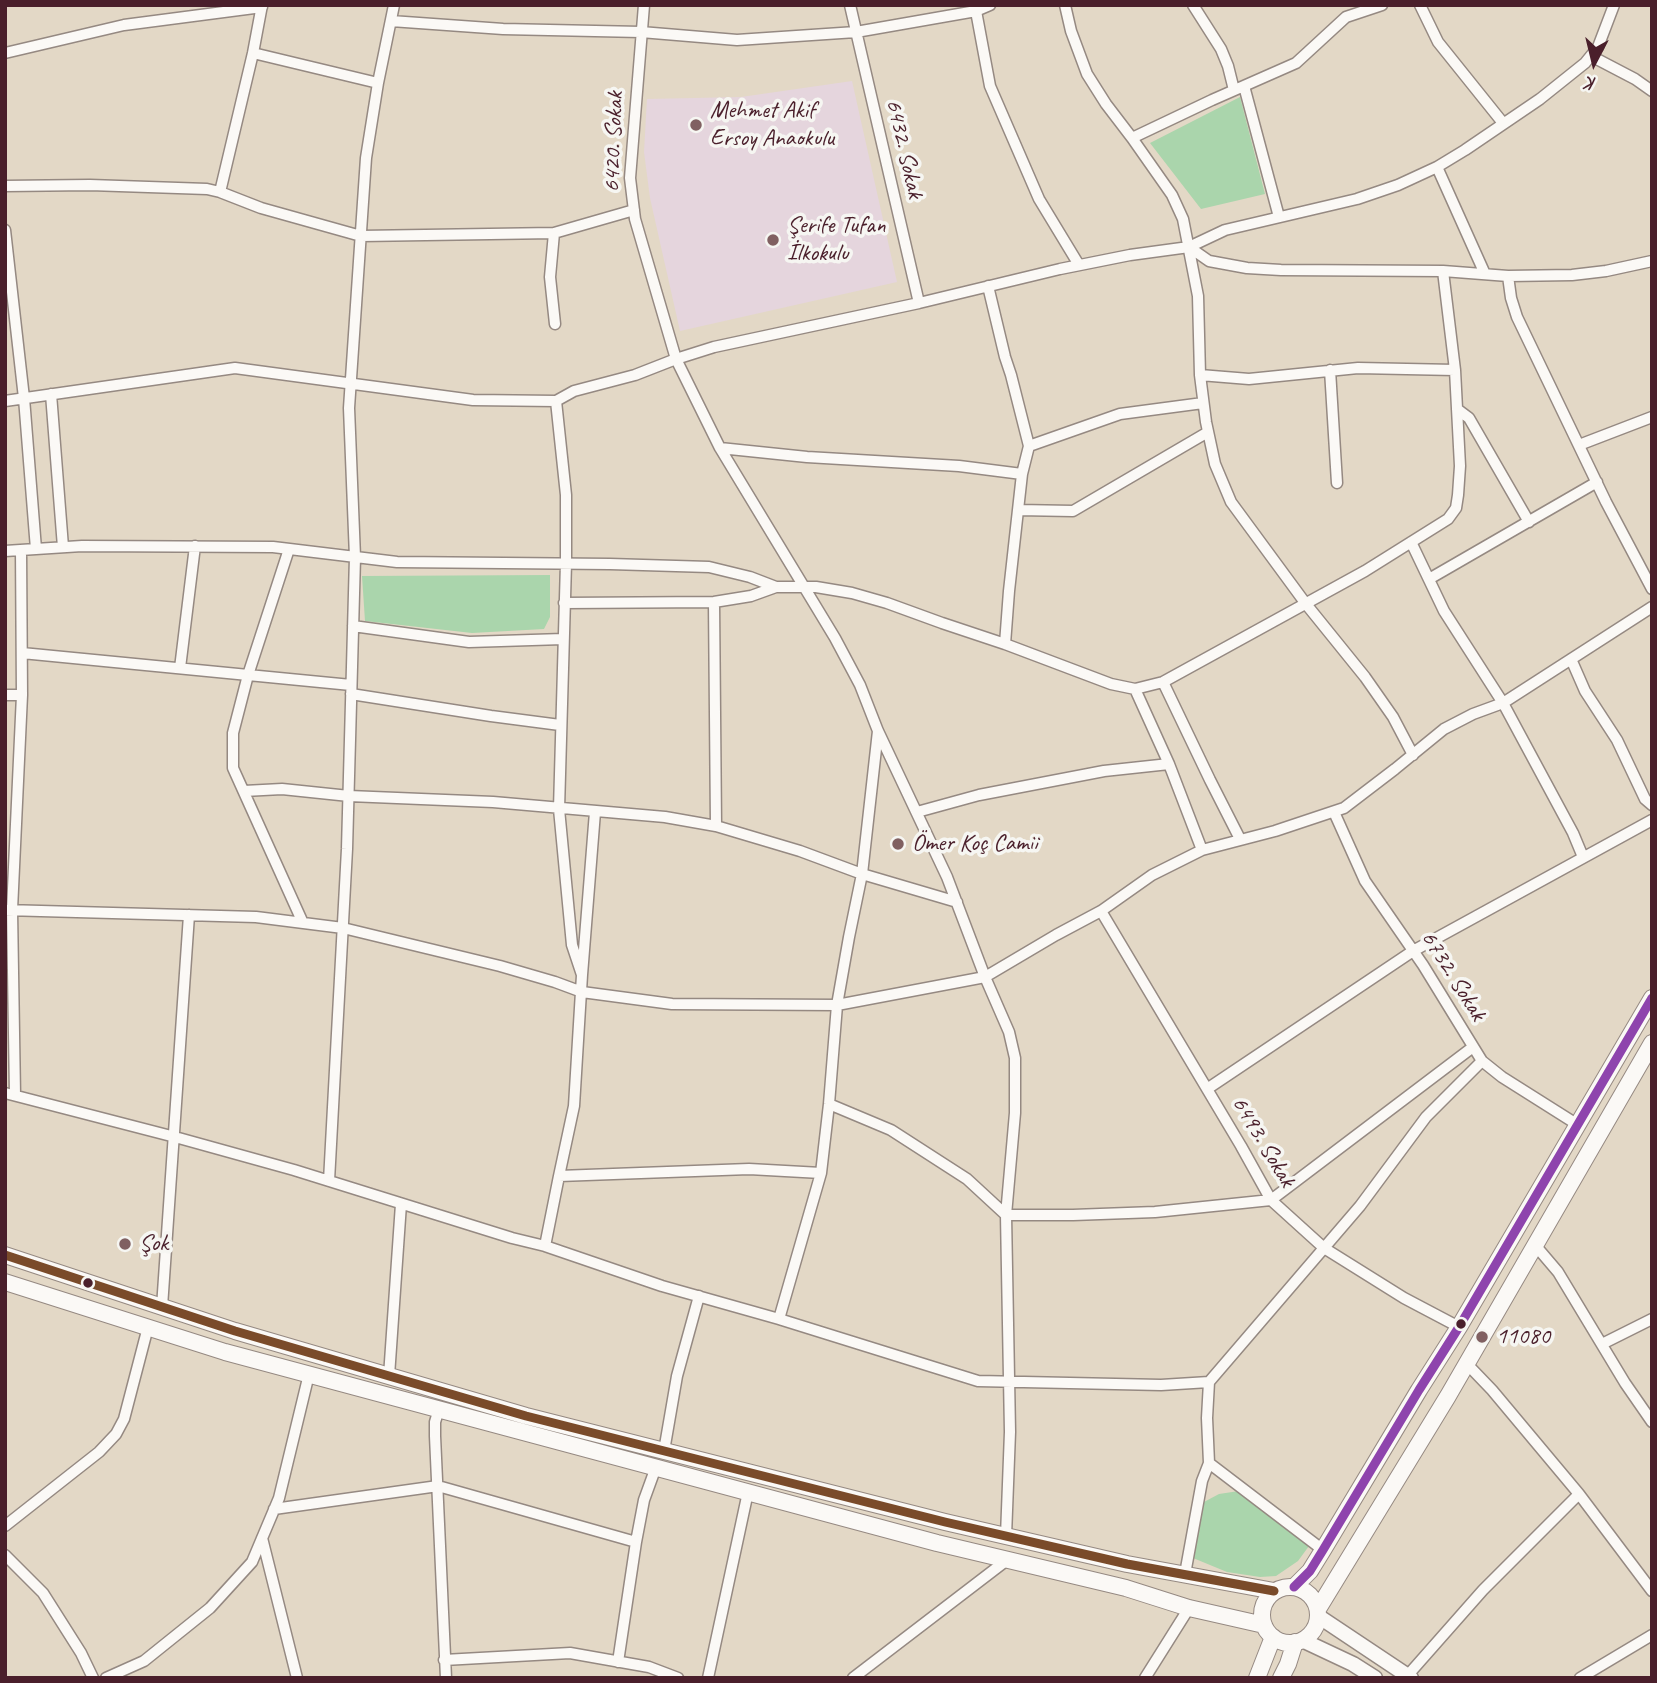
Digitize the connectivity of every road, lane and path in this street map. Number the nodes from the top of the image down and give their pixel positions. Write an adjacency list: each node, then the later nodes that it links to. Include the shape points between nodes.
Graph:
1 (394, 5): 12 (street)
2 (644, 5): 13 (street, 6420. Sokak)
3 (850, 5): 14 (street, 6432. Sokak)
4 (990, 5): 11 (street)
5 (1065, 5): 22 (street, via 1087,74)
6 (1193, 5): 19 (street)
7 (1382, 5): 19 (street, via 1346,17 1296,63)
8 (1420, 5): 21 (street, via 1438,42)
9 (1614, 5): 17 (street)
10 (262, 6): 15 (street, via 124,25); 16 (street)
11 (976, 11): 14 (street); 33 (street, via 990,86 1039,199)
12 (391, 20): 13 (street, via 503,29); 18 (street)
13 (641, 32): 14 (street, via 737,40); 26 (street, 6420. Sokak, via 630,178)
14 (856, 32): 38 (street, 6432. Sokak)
15 (5, 53)
16 (253, 53): 18 (street); 25 (street)
17 (1591, 56): 20 (street); 21 (street)
18 (378, 83): 30 (street, via 366,158)
19 (1239, 88): 22 (street); 27 (street)
20 (1652, 91)
21 (1503, 123): 23 (street)
22 (1132, 138): 31 (street, via 1172,195)
23 (1437, 167): 27 (street, via 1357,199); 35 (street)
24 (5, 187): 25 (street, via 90,185)
25 (220, 192): 30 (street)
26 (634, 210): 29 (street); 40 (street, 6420. Sokak)
27 (1279, 217): 31 (street, via 1225,230)
28 (5, 230): 46 (street)
29 (554, 233): 30 (street); 39 (street, via 550,276)
30 (361, 236): 44 (street)
31 (1189, 247): 33 (street); 34 (street, via 1209,261 1247,268); 43 (street, via 1198,296)
32 (1652, 261): 36 (street, via 1572,275)
33 (1079, 265): 37 (street)
34 (1443, 271): 35 (street); 42 (street)
35 (1485, 274): 36 (street)
36 (1508, 276): 53 (street, via 1517,317)
37 (988, 286): 38 (street); 54 (street)
38 (919, 303): 40 (street)
39 (555, 324)
40 (676, 359): 48 (street); 55 (street, 6420. Sokak)
41 (1330, 370): 42 (street); 43 (street, via 1249,379); 58 (street)
42 (1455, 370): 50 (street)
43 (1200, 374): 49 (street)
44 (351, 385): 45 (street, via 235,368); 48 (street, via 473,400); 68 (street)
45 (51, 394): 46 (street); 63 (street)
46 (24, 398): 47 (street); 65 (street)
47 (5, 401)
48 (556, 401): 69 (street, via 566,495)
49 (1203, 404): 52 (street); 54 (street, via 1120,414)
50 (1457, 409): 60 (street, via 1469,418); 61 (street, via 1460,466 1456,508 1448,519)
51 (1652, 417): 53 (street)
52 (1208, 432): 59 (street, via 1073,510); 76 (street, via 1231,502)
53 (1579, 445): 57 (street)
54 (1029, 446): 56 (street)
55 (720, 448): 56 (street); 72 (street, 6420. Sokak)
56 (1022, 474): 59 (street)
57 (1597, 482): 60 (street); 73 (street)
58 (1337, 483)
59 (1018, 510): 80 (street)
60 (1528, 522): 70 (street)
61 (1411, 542): 70 (street); 76 (street)
62 (195, 546): 63 (street); 64 (street); 83 (street)
63 (63, 547): 65 (street)
64 (289, 548): 68 (street); 84 (street)
65 (36, 549): 66 (street)
66 (21, 550): 67 (street); 81 (street)
67 (5, 551)
68 (355, 557): 69 (street, via 397,562); 78 (street)
69 (566, 564): 71 (street, via 709,567); 75 (street)
70 (1429, 579): 90 (street, via 1444,611)
71 (776, 587): 72 (street); 74 (street)
72 (804, 587): 80 (street, via 852,593); 92 (street, 6420. Sokak, via 860,685)
73 (1652, 589)
74 (714, 602): 75 (street); 103 (street)
75 (564, 603): 79 (street)
76 (1306, 604): 85 (street); 93 (street, via 1372,686)
77 (1652, 607): 82 (street)
78 (353, 626): 79 (street, via 468,642); 87 (street)
79 (563, 639): 91 (street)
80 (1005, 644): 86 (street)
81 (22, 653): 83 (street); 89 (street)
82 (1571, 659): 90 (street); 97 (street, via 1584,691)
83 (180, 668): 84 (street)
84 (248, 675): 87 (street); 95 (street, via 233,733 233,768)
85 (1163, 682): 86 (street); 104 (street)
86 (1135, 689): 94 (street)
87 (351, 690): 91 (street); 96 (street)
88 (5, 695): 89 (street)
89 (22, 695): 109 (street)
90 (1503, 703): 93 (street, via 1444,729); 106 (street)
91 (560, 725): 98 (street)
92 (878, 731): 101 (street, 6420. Sokak); 107 (street)
93 (1413, 755): 100 (street)
94 (1169, 764): 101 (street, via 1004,790); 105 (street)
95 (244, 791): 96 (street, via 282,789); 112 (street)
96 (349, 796): 98 (street); 113 (street)
97 (1652, 806)
98 (559, 809): 99 (street); 115 (street, via 572,944)
99 (595, 812): 103 (street); 115 (street)
100 (1334, 812): 104 (street); 114 (street, 6732. Sokak, via 1365,881)
101 (917, 813): 108 (street, 6420. Sokak)
102 (1652, 820): 106 (street)
103 (716, 826): 107 (street)
104 (1240, 839): 105 (street)
105 (1202, 850): 110 (street, via 1152,875)
106 (1583, 857): 114 (street)
107 (862, 874): 108 (street); 119 (street)
108 (957, 902): 116 (street, 6420. Sokak)
109 (9, 910): 111 (street); 124 (street)
110 (1101, 911): 116 (street); 123 (street, 6493. Sokak)
111 (189, 915): 112 (street); 127 (street)
112 (303, 923): 113 (street)
113 (343, 928): 117 (street); 130 (street)
114 (1413, 951): 121 (street, 6732. Sokak); 123 (street)
115 (582, 975): 117 (street)
116 (985, 977): 119 (street); 133 (street, 6420. Sokak, via 1015,1058)
117 (582, 992): 119 (street, via 672,1004); 129 (street, via 574,1106)
118 (1652, 998): 126 (main road)
119 (837, 1006): 125 (street)
120 (1652, 1043): 134 (main road)
121 (1473, 1047): 122 (street, 6732. Sokak); 131 (street)
122 (1482, 1061): 126 (street, 6732. Sokak); 136 (street, via 1426,1118)
123 (1207, 1088): 131 (street, 6493. Sokak)
124 (10, 1094): 127 (street)
125 (829, 1104): 128 (street); 133 (street, via 891,1130 967,1180)
126 (1578, 1125): 144 (main road)
127 (175, 1137): 130 (street); 140 (street)
128 (821, 1172): 129 (street, via 749,1169); 142 (street)
129 (559, 1176): 135 (street)
130 (330, 1181): 132 (street)
131 (1271, 1200): 133 (street, via 1155,1212); 136 (street, 6493. Sokak)
132 (401, 1204): 135 (street); 148 (street)
133 (1006, 1215): 149 (street, 6420. Sokak)
134 (1535, 1245): 145 (street, via 1558,1272); 146 (main road)
135 (545, 1246): 139 (street)
136 (1324, 1248): 144 (street, 6493. Sokak); 150 (street)
137 (5, 1255): 140 (main road)
138 (5, 1282): 143 (main road)
139 (699, 1296): 142 (street); 153 (street, via 677,1376)
140 (162, 1307): 148 (main road)
141 (1652, 1318): 145 (street)
142 (779, 1319): 149 (street, via 978,1381)
143 (148, 1327): 147 (main road); 160 (street, via 116,1434)
144 (1459, 1327): 164 (main road)
145 (1602, 1344): 152 (street)
146 (1467, 1364): 158 (street); 172 (main road)
147 (309, 1374): 151 (main road); 159 (street)
148 (389, 1376): 153 (main road)
149 (1009, 1382): 150 (street); 161 (street, 6420. Sokak)
150 (1209, 1382): 154 (street)
151 (439, 1409): 155 (main road); 156 (street, via 435,1422)
152 (1652, 1422)
153 (664, 1451): 161 (main road)
154 (1209, 1463): 164 (street); 167 (street)
155 (656, 1467): 157 (main road); 163 (street)
156 (438, 1486): 159 (street); 163 (street); 176 (street)
157 (748, 1492): 166 (main road); 186 (street)
158 (1578, 1494): 170 (street); 180 (street, via 1483,1590)
159 (274, 1509): 162 (street)
160 (5, 1526)
161 (1006, 1536): 167 (main road)
162 (262, 1538): 182 (street, via 252,1562 210,1608 144,1661); 183 (street)
163 (636, 1542): 177 (street)
164 (1323, 1550): 168 (main road)
165 (5, 1555): 181 (street, via 43,1593)
166 (1007, 1560): 171 (main road); 179 (street)
167 (1185, 1574): 169 (main road)
168 (1294, 1587): 169 (main road); 172 (main road, via 1307,1592)
169 (1274, 1591): 173 (main road, via 1262,1611)
170 (1652, 1591)
171 (1189, 1608): 173 (main road); 188 (street)
172 (1318, 1612): 175 (main road, via 1314,1630); 180 (main road)
173 (1268, 1631): 175 (main road, via 1280,1641); 189 (main road)
174 (1652, 1635): 178 (street)
175 (1298, 1641): 190 (main road); 191 (main road)
176 (444, 1660): 177 (street, via 570,1653); 184 (street)
177 (618, 1662): 185 (street)
178 (1592, 1674): 192 (street)
179 (855, 1676): 187 (street)
180 (1409, 1676)
181 (93, 1678)
182 (106, 1678)
183 (297, 1678)
184 (446, 1678)
185 (678, 1678)
186 (708, 1678)
187 (870, 1678)
188 (1145, 1678)
189 (1257, 1678)
190 (1282, 1678)
191 (1375, 1678)
192 (1580, 1678)

